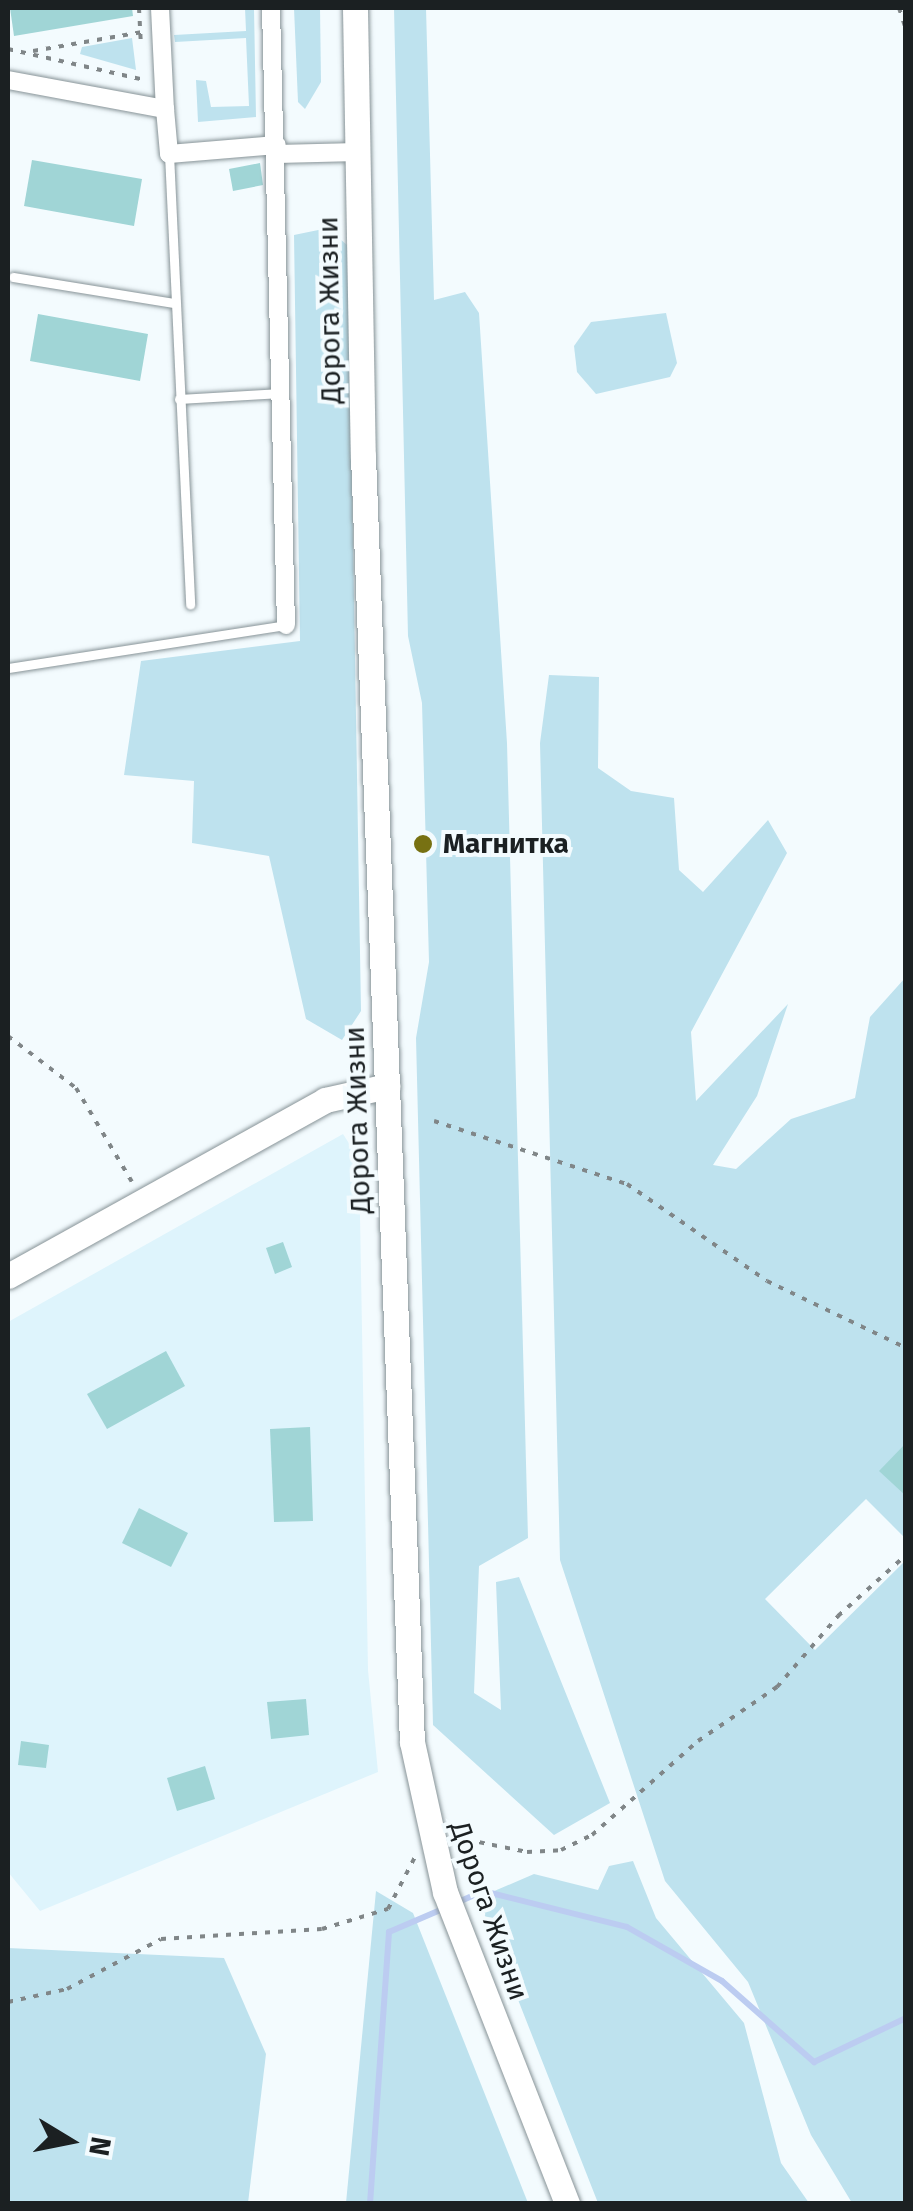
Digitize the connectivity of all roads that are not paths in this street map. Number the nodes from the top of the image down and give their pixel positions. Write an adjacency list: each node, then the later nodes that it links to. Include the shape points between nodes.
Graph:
1 (160, 8): 5 (street)
2 (271, 8): 6 (street)
3 (356, 8): 7 (main road, Дорога Жизни)
4 (8, 80): 5 (street)
5 (165, 109): 8 (street)
6 (277, 150): 7 (street); 8 (street); 11 (street)
7 (358, 152): 16 (main road, Дорога Жизни)
8 (170, 154): 10 (lane)
9 (13, 278): 10 (lane)
10 (174, 303): 12 (lane)
11 (284, 393): 12 (lane); 14 (street)
12 (179, 399): 13 (lane)
13 (190, 605)
14 (286, 625): 15 (lane)
15 (8, 668)
16 (386, 1086): 17 (main road, via 325,1100); 18 (main road, Дорога Жизни, via 406,1670 428,1832)
17 (8, 1276)
18 (568, 2204)

